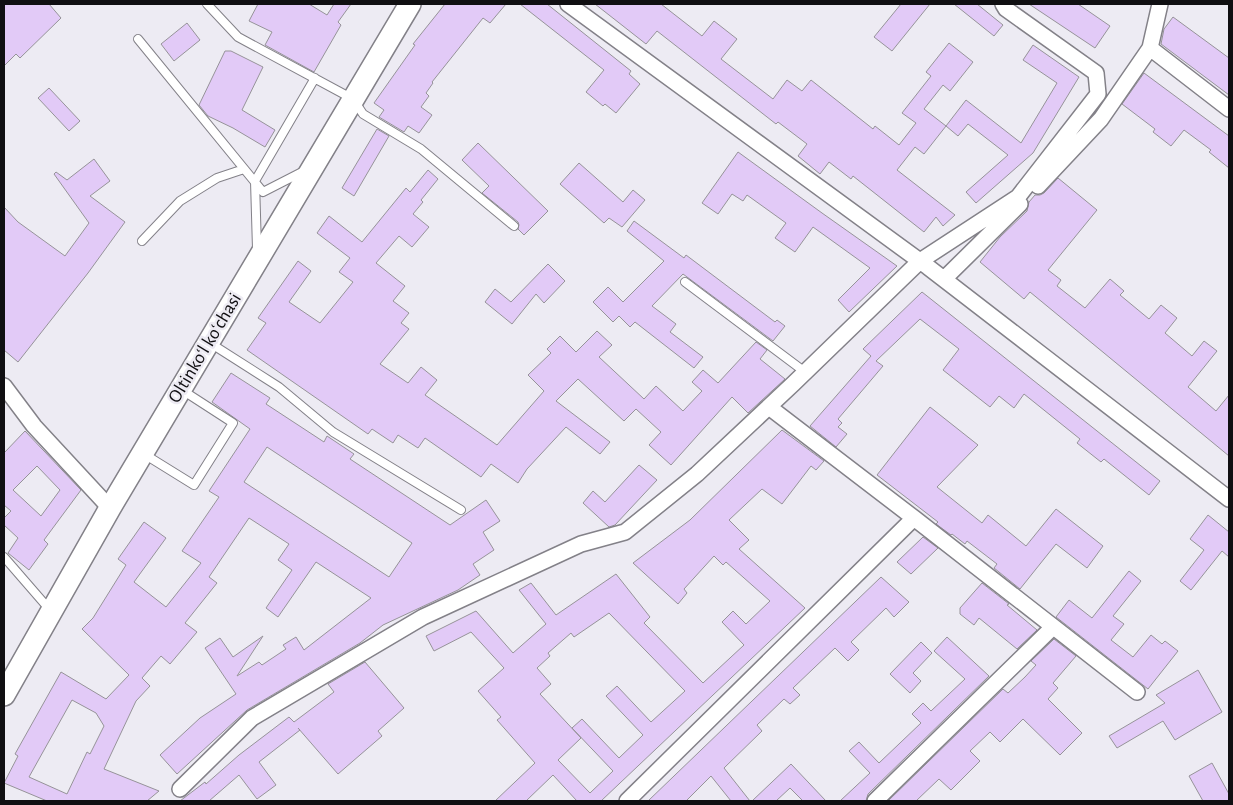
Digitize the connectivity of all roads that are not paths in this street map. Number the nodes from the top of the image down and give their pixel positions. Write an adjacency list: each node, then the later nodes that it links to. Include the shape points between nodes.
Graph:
1 (207, 4): 8 (lane, via 238,37)
2 (410, 4): 9 (main road, Oltinkoʻl koʻchasi)
3 (568, 4): 17 (street)
4 (1003, 4): 17 (street, via 1096,73 1098,94 1018,197)
5 (1160, 4): 7 (street)
6 (138, 39): 12 (lane)
7 (1150, 48): 10 (street); 18 (street, via 1101,120)
8 (315, 78): 9 (lane); 13 (lane)
9 (354, 98): 11 (main road, Oltinkoʻl koʻchasi); 14 (lane, via 364,114 421,149)
10 (1229, 109)
11 (313, 167): 13 (lane, via 263,192); 16 (main road, Oltinkoʻl koʻchasi)
12 (244, 169): 13 (lane); 15 (lane, via 217,178 180,201)
13 (255, 181): 16 (lane)
14 (514, 226)
15 (142, 241)
16 (257, 261): 20 (main road, Oltinkoʻl koʻchasi)
17 (920, 261): 18 (street); 21 (street)
18 (944, 279): 26 (street)
19 (685, 282): 21 (lane)
20 (209, 342): 23 (main road, Oltinkoʻl koʻchasi); 28 (lane, via 279,387 333,432)
21 (806, 372): 24 (street)
22 (4, 386): 27 (street, via 34,426)
23 (180, 389): 25 (main road, Oltinkoʻl koʻchasi); 25 (lane, via 233,423 194,485)
24 (769, 407): 29 (street); 35 (street, via 697,474 625,532 581,544 423,617 252,718)
25 (142, 453): 27 (main road, Oltinkoʻl koʻchasi)
26 (1229, 499)
27 (110, 508): 31 (main road, Oltinkoʻl koʻchasi)
28 (461, 510)
29 (914, 518): 32 (street); 36 (street)
30 (4, 557): 31 (lane)
31 (51, 612): 34 (main road, Oltinkoʻl koʻchasi)
32 (1053, 627): 33 (street); 37 (street)
33 (1136, 692)
34 (4, 695)
35 (180, 789)
36 (627, 801)
37 (875, 801)

